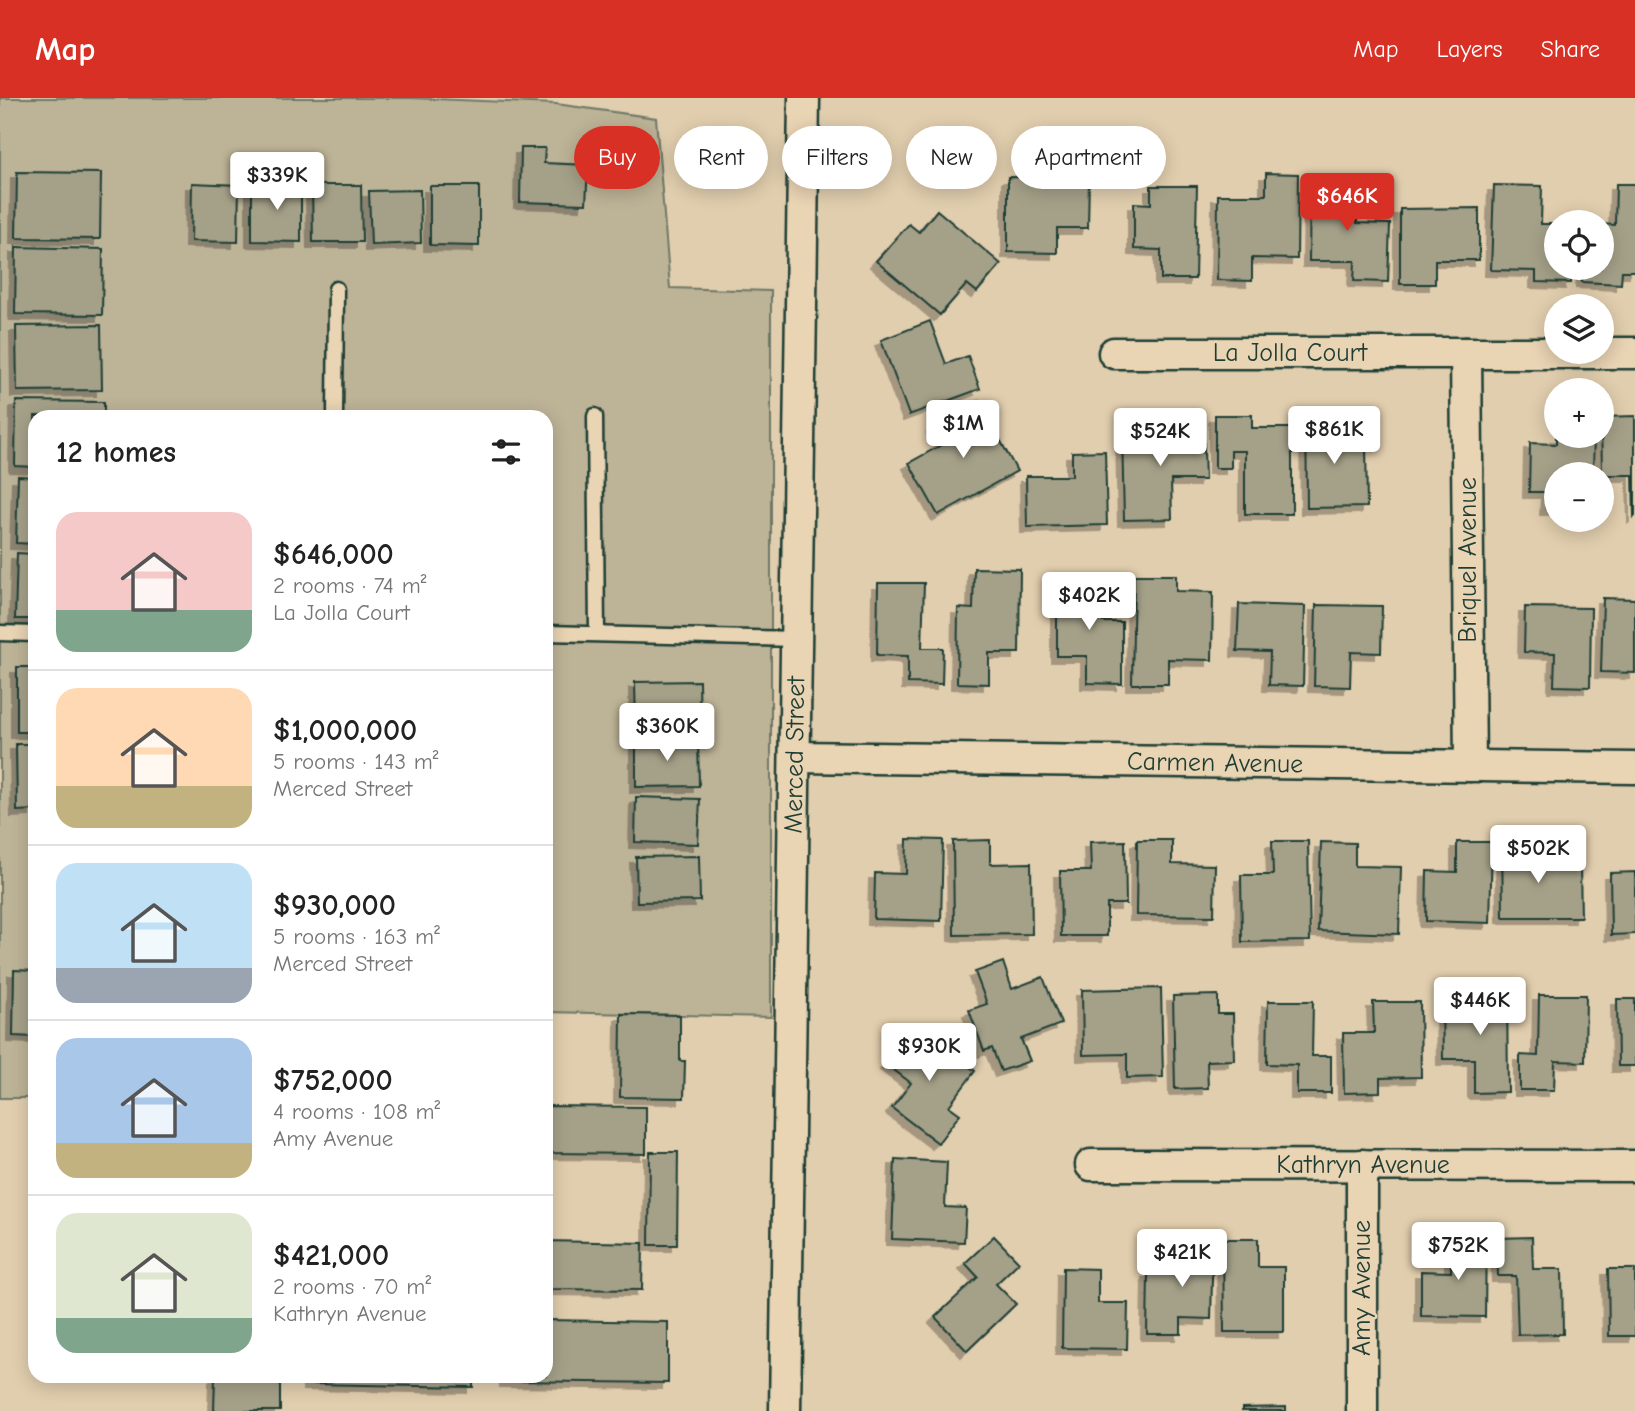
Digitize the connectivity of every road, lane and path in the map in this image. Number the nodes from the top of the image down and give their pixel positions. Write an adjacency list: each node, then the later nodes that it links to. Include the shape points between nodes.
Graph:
1 (804, 98): 12 (street, Merced Street)
2 (336, 289): 6 (lane)
3 (1114, 353): 4 (street, La Jolla Court)
4 (1466, 353): 5 (street, La Jolla Court); 14 (street, Briquel Avenue)
5 (1635, 353)
6 (335, 410)
7 (595, 416): 9 (lane)
8 (553, 633): 9 (lane)
9 (597, 633): 12 (lane)
10 (0, 634): 11 (lane)
11 (28, 634)
12 (797, 639): 13 (street, Merced Street)
13 (795, 757): 14 (street, Carmen Avenue); 19 (street, Merced Street)
14 (1470, 766): 15 (street, Carmen Avenue)
15 (1635, 768)
16 (1091, 1165): 17 (street, Kathryn Avenue)
17 (1362, 1165): 18 (street, Kathryn Avenue); 20 (street, Amy Avenue)
18 (1635, 1166)
19 (785, 1411)
20 (1362, 1411)

